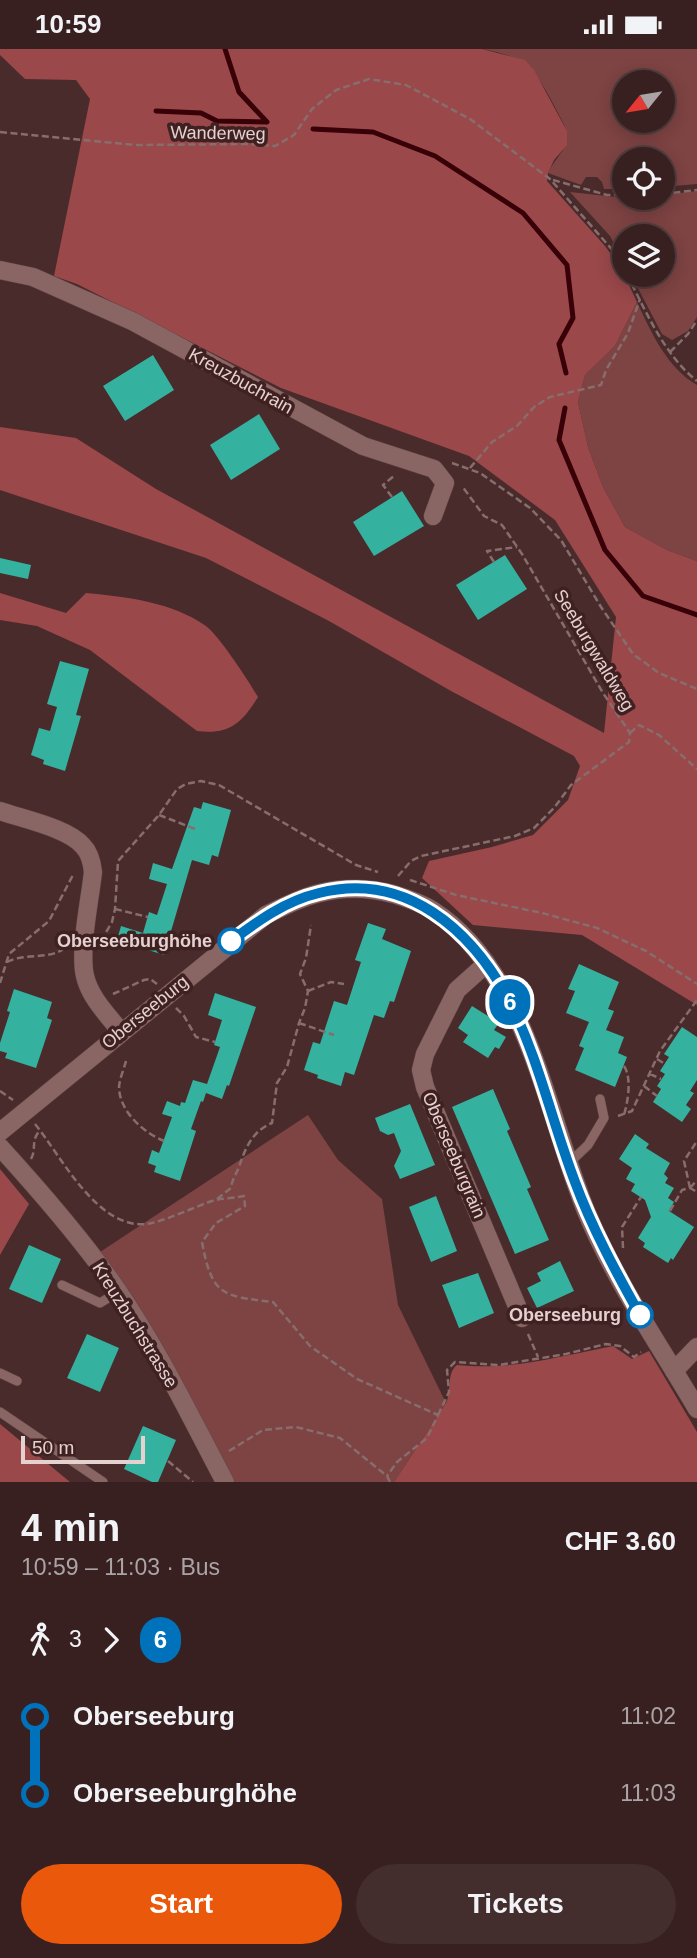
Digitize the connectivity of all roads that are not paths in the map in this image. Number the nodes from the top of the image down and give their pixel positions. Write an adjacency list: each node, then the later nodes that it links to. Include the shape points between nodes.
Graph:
1 (0, 269): 2 (street, Kreuzbuchrain, via 33,277 132,321 363,446 434,469 445,483)
2 (433, 516)
3 (0, 811): 5 (street, via 72,836 85,847 93,872 83,962 86,978 96,1001)
4 (486, 964): 5 (street, Oberseeburg, via 455,929 424,906 380,891 320,893 266,915); 9 (street, Oberseeburg, via 523,1033); 12 (street, Oberseeburgrain, via 457,990 421,1070)
5 (121, 1032): 7 (street, Oberseeburg)
6 (600, 1099): 9 (lane, via 604,1118 588,1145)
7 (0, 1132)
8 (0, 1147): 11 (street, Kreuzbuchstrasse)
9 (568, 1164): 14 (street, Oberseeburg, via 597,1234)
10 (62, 1285): 11 (lane, via 100,1303)
11 (118, 1292): 20 (street, Kreuzbuchstrasse)
12 (522, 1318)
13 (697, 1347): 14 (street)
14 (674, 1371): 17 (street, Oberseeburg)
15 (0, 1373): 16 (lane)
16 (17, 1381)
17 (697, 1409)
18 (0, 1412): 19 (lane)
19 (103, 1482)
20 (225, 1482)

